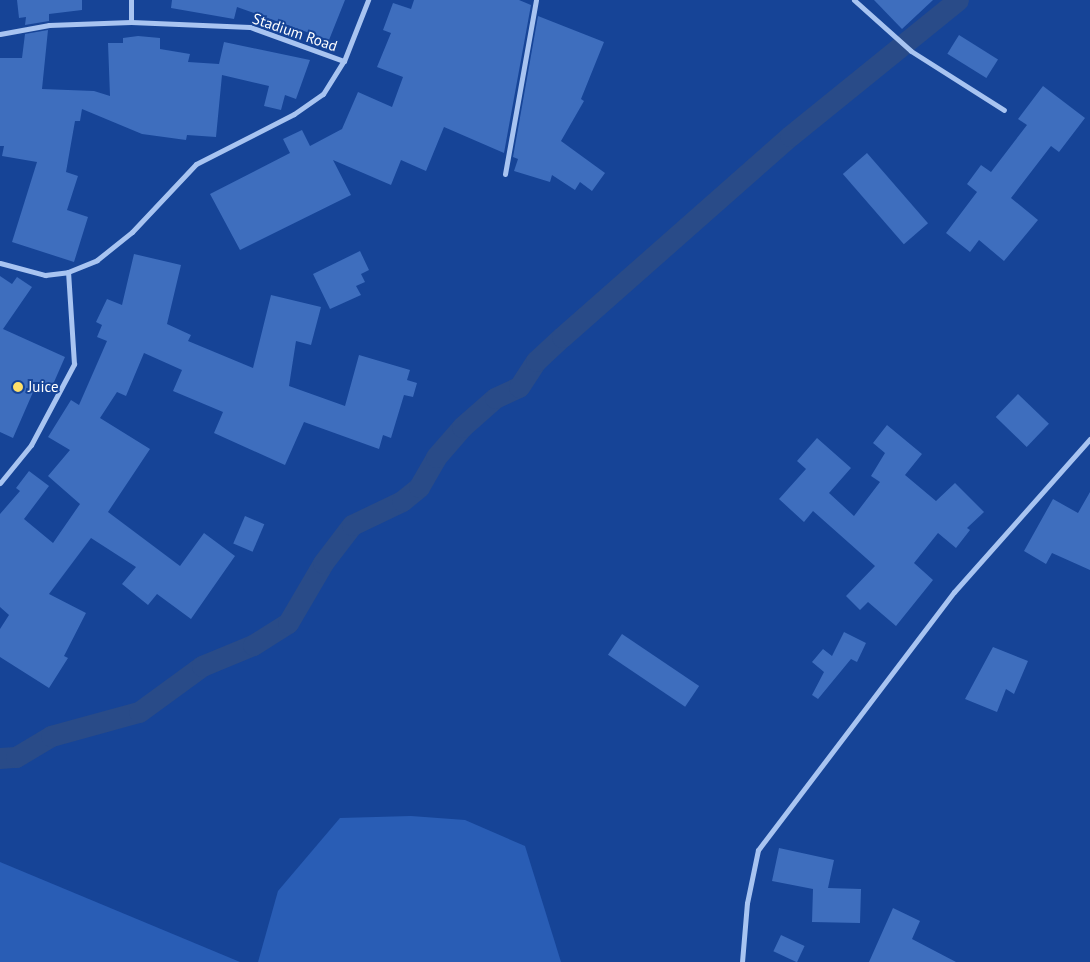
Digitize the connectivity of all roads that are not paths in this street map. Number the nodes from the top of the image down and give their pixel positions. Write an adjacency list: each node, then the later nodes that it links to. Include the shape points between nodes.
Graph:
1 (131, 0): 5 (street)
2 (368, 0): 7 (street)
3 (536, 0): 9 (street)
4 (854, 0): 8 (street, via 911,51)
5 (131, 22): 6 (street, Stadium Road, via 49,25); 7 (street, Stadium Road, via 250,27)
6 (0, 34)
7 (344, 61): 11 (street, via 329,87 310,104 196,164 114,247)
8 (1004, 110)
9 (505, 174)
10 (0, 263): 11 (street, via 45,275)
11 (68, 272): 13 (street, via 74,364 31,445)
12 (1090, 439): 14 (street, via 954,592 758,850 747,903)
13 (0, 483)
14 (742, 962)

